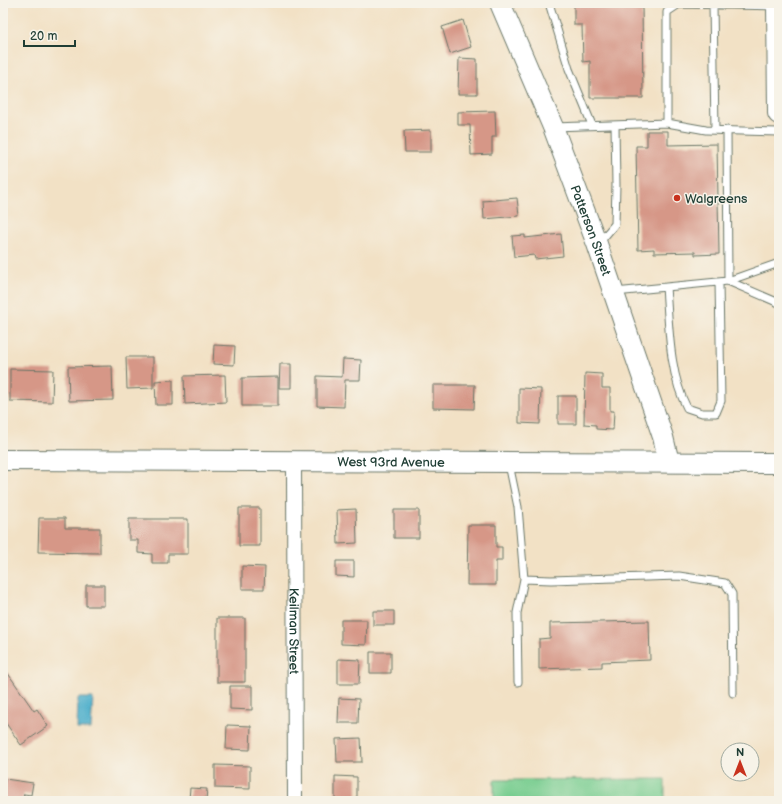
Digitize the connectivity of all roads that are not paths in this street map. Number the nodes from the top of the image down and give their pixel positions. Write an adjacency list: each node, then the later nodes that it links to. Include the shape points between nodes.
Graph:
1 (500, 3): 9 (street, Patterson Street)
2 (549, 3): 7 (lane, via 569,69)
3 (778, 4): 4 (lane); 5 (highway)
4 (713, 5): 6 (lane, via 679,4 667,12); 10 (lane)
5 (779, 113)
6 (667, 123): 8 (lane); 10 (lane)
7 (592, 125): 8 (lane); 9 (lane)
8 (615, 125): 13 (lane, via 615,224)
9 (553, 127): 13 (street, Patterson Street)
10 (714, 130): 11 (lane)
11 (728, 130): 12 (lane); 15 (lane)
12 (779, 132)
13 (597, 244): 18 (street, Patterson Street)
14 (779, 263): 15 (lane)
15 (728, 281): 16 (lane); 19 (lane)
16 (719, 282): 17 (lane); 17 (lane, via 721,401 716,413 702,413 687,408 680,395 672,352)
17 (666, 287): 18 (lane)
18 (614, 292): 23 (street, Patterson Street)
19 (779, 303)
20 (3, 460): 21 (street, West 93rd Avenue)
21 (294, 462): 22 (street, West 93rd Avenue); 28 (street, Keilman Street)
22 (508, 462): 23 (street, West 93rd Avenue); 25 (lane, via 518,507)
23 (669, 462): 24 (street, West 93rd Avenue)
24 (779, 464)
25 (524, 579): 26 (lane, via 517,613); 27 (lane, via 678,576 725,583 732,594)
26 (518, 682)
27 (733, 693)
28 (295, 801)

